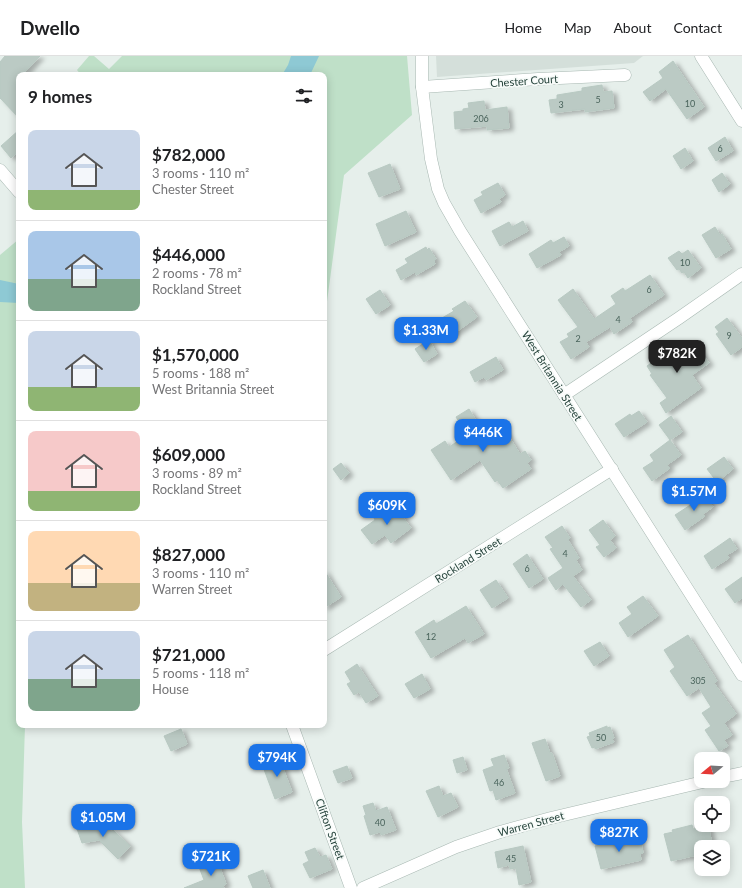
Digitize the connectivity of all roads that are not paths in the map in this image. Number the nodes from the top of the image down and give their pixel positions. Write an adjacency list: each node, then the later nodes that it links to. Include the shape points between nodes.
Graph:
1 (422, 56): 4 (street, West Britannia Street)
2 (701, 56): 5 (street)
3 (626, 74): 4 (street, Chester Court)
4 (422, 88): 9 (street, West Britannia Street, via 428,144 444,203)
5 (742, 121)
6 (0, 170): 7 (street)
7 (16, 189)
8 (742, 274): 9 (street)
9 (564, 395): 10 (street, West Britannia Street)
10 (612, 469): 11 (street, Rockland Street); 12 (street, West Britannia Street)
11 (327, 648)
12 (742, 675)
13 (293, 728): 17 (street, Clifton Street)
14 (742, 773): 15 (street)
15 (730, 776)
16 (694, 784): 18 (street, Warren Street, via 492,834)
17 (352, 888)
18 (363, 888)

